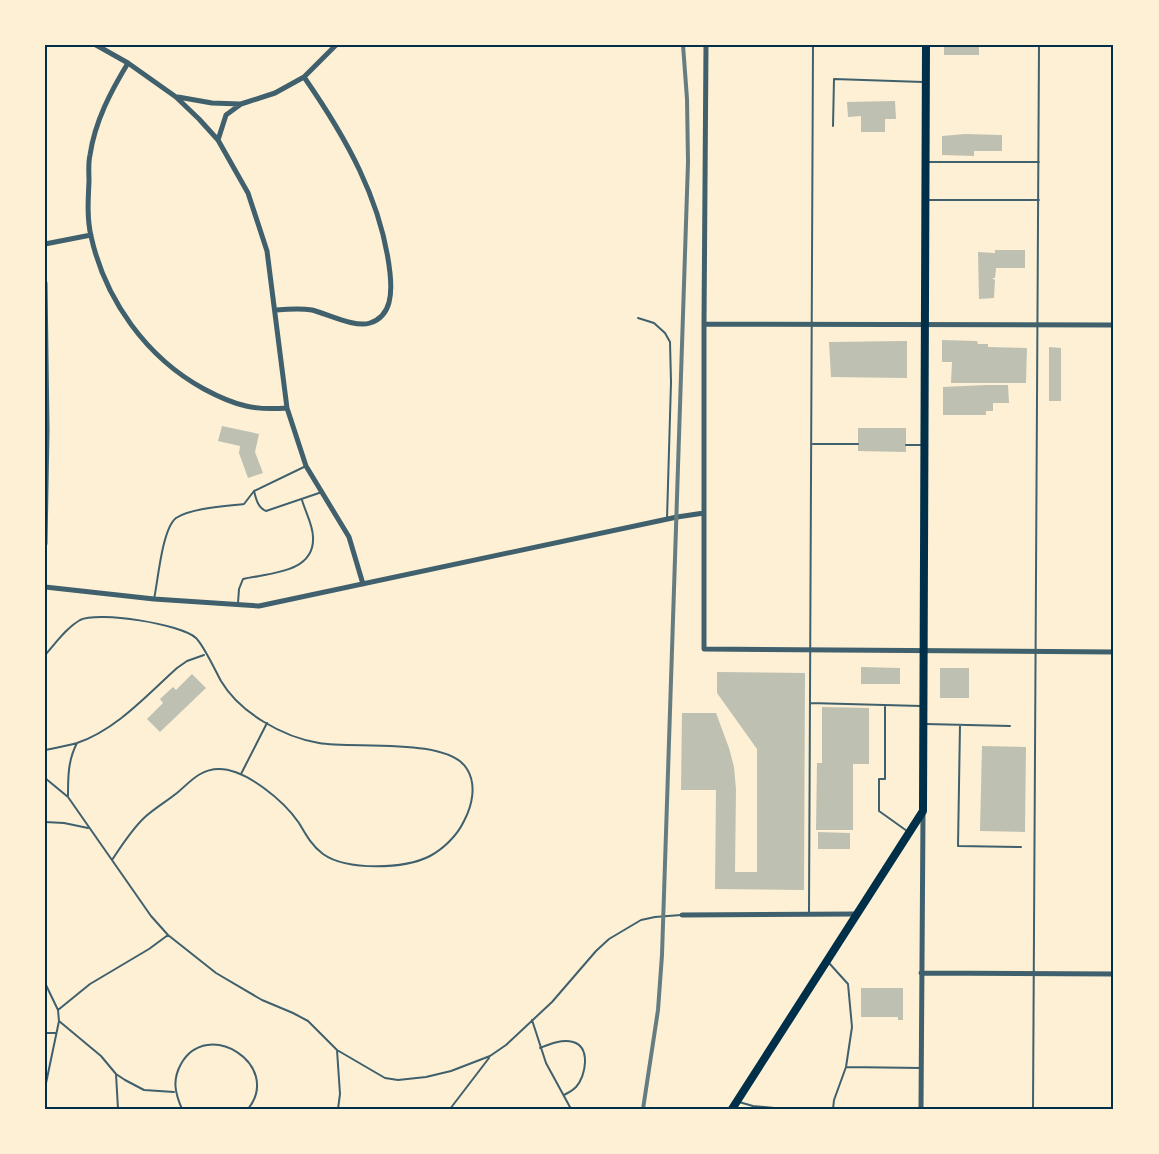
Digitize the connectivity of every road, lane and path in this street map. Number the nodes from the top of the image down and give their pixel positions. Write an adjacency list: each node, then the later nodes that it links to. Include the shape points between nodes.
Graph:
1 (96, 45): 7 (street)
2 (336, 45): 8 (street)
3 (706, 45): 23 (street)
4 (813, 45): 24 (lane)
5 (926, 45): 9 (main road)
6 (1039, 45): 15 (lane)
7 (128, 63): 10 (street); 18 (street, via 104,106 90,155)
8 (304, 77): 11 (street, via 275,93); 21 (street, via 331,116 364,178 387,253 389,305 385,313 369,324 313,310)
9 (926, 82): 12 (lane, via 834,79); 14 (main road)
10 (176, 97): 11 (street); 13 (street)
11 (241, 104): 13 (street, via 226,115)
12 (833, 126)
13 (218, 140): 21 (street, via 248,193 258,222 267,251)
14 (926, 162): 15 (lane); 16 (main road)
15 (1039, 162): 17 (lane)
16 (926, 200): 17 (lane); 25 (main road)
17 (1039, 200): 26 (lane)
18 (91, 235): 19 (street); 28 (street, via 102,273 119,309 170,367 216,395 246,406)
19 (45, 244)
20 (45, 283): 33 (street)
21 (276, 310): 28 (street)
22 (638, 318): 39 (lane, via 654,323 670,342)
23 (704, 324): 24 (street); 38 (street)
24 (812, 324): 25 (street); 29 (lane)
25 (925, 325): 26 (street); 32 (main road)
26 (1038, 325): 27 (street); 47 (lane)
27 (1114, 325)
28 (287, 408): 34 (street)
29 (811, 444): 30 (lane); 45 (lane)
30 (858, 444)
31 (906, 445): 32 (lane)
32 (925, 445): 46 (main road)
33 (46, 461): 40 (street)
34 (306, 466): 35 (lane); 36 (street)
35 (254, 491): 37 (lane, via 261,510 266,511); 43 (lane, via 244,504 176,519 164,546)
36 (322, 492): 37 (lane); 41 (street, via 349,537)
37 (302, 500): 44 (lane, via 313,536 310,554 297,567 243,579)
38 (704, 513): 39 (street); 45 (street, via 704,649)
39 (667, 519): 41 (street)
40 (45, 544)
41 (363, 584): 44 (street, via 258,606)
42 (45, 587): 43 (street)
43 (154, 599): 44 (street)
44 (238, 606)
45 (810, 649): 46 (street); 51 (lane)
46 (924, 650): 47 (street); 53 (main road)
47 (1036, 651): 48 (street); 75 (lane)
48 (1114, 652)
49 (45, 655): 50 (lane, via 79,621 102,616 188,633)
50 (206, 655): 54 (lane, via 232,697); 58 (lane, via 187,661 115,723)
51 (810, 703): 52 (lane); 69 (lane)
52 (885, 705): 53 (lane); 66 (lane, via 885,779 879,779 879,812)
53 (923, 706): 55 (main road)
54 (267, 723): 60 (lane); 60 (lane, via 320,743 439,751 455,757 467,769 472,785 471,805 462,825 439,850 418,861 347,864 324,855 289,812)
55 (923, 724): 56 (lane); 63 (main road)
56 (960, 725): 57 (lane); 67 (lane, via 958,846)
57 (1010, 726)
58 (77, 743): 59 (lane); 62 (lane, via 71,754)
59 (45, 750)
60 (242, 774): 68 (lane, via 220,769 203,772 146,816)
61 (45, 778): 62 (lane)
62 (68, 797): 65 (lane)
63 (923, 811): 66 (main road); 74 (street)
64 (45, 822): 65 (lane)
65 (88, 828): 68 (lane)
66 (909, 832): 70 (main road)
67 (1021, 848)
68 (112, 860): 72 (lane)
69 (809, 914): 70 (street); 71 (street)
70 (856, 914): 73 (main road)
71 (682, 915): 79 (lane, via 641,920 609,939)
72 (168, 935): 78 (lane, via 90,984); 84 (lane, via 242,990 308,1022)
73 (828, 961): 86 (lane, via 848,984 852,1026); 92 (main road)
74 (921, 973): 75 (street); 87 (street)
75 (1035, 974): 76 (street); 102 (lane)
76 (1114, 974)
77 (45, 983): 78 (lane)
78 (58, 1010): 80 (lane)
79 (532, 1020): 83 (lane); 85 (lane)
80 (58, 1021): 82 (lane); 88 (lane, via 101,1056)
81 (45, 1033): 82 (lane)
82 (56, 1033): 89 (lane)
83 (540, 1048): 91 (lane); 91 (lane, via 572,1041 585,1053 584,1071 576,1087)
84 (337, 1050): 85 (lane, via 385,1078 398,1080 451,1071); 96 (lane)
85 (490, 1056): 97 (lane)
86 (846, 1067): 87 (lane); 100 (lane)
87 (921, 1068): 101 (street)
88 (116, 1074): 90 (lane, via 144,1090); 93 (lane)
89 (45, 1088)
90 (175, 1092): 94 (lane); 95 (lane, via 178,1069 190,1053 220,1045 238,1053 256,1075 257,1091)
91 (564, 1095): 98 (lane)
92 (734, 1105): 99 (lane)
93 (118, 1109)
94 (182, 1109)
95 (248, 1109)
96 (339, 1109)
97 (450, 1109)
98 (570, 1109)
99 (784, 1109)
100 (833, 1109)
101 (921, 1109)
102 (1033, 1109)

